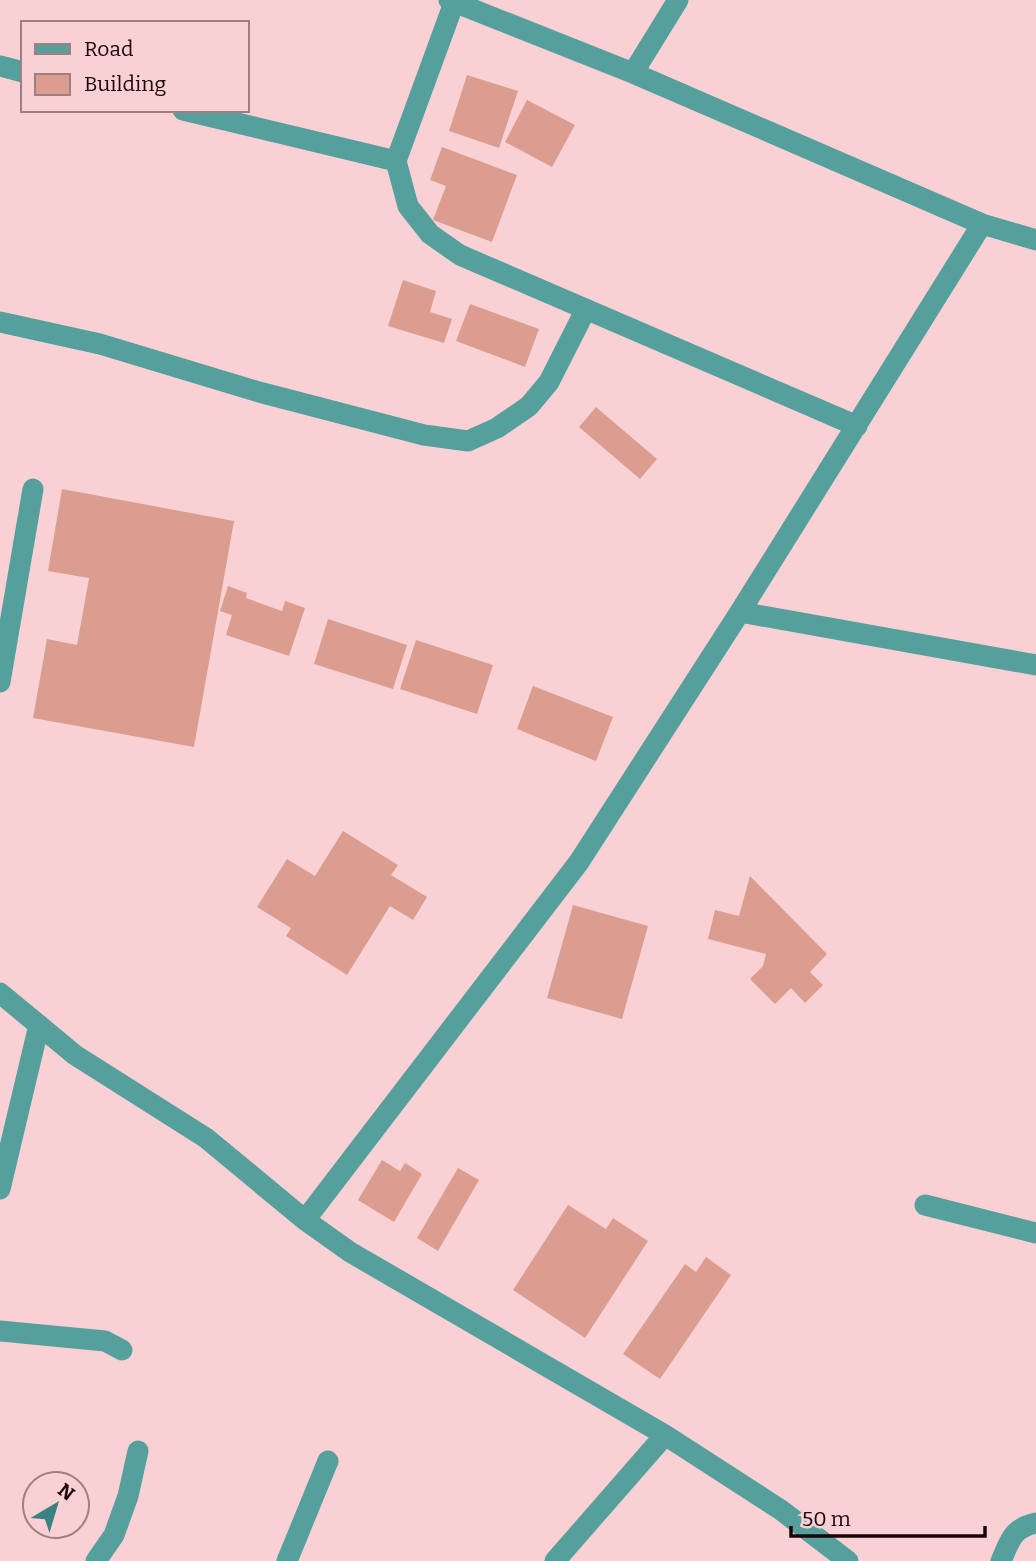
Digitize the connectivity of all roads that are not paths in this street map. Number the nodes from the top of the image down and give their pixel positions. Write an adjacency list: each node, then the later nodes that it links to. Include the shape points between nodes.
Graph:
1 (678, 0): 5 (street)
2 (453, 1): 5 (street); 7 (street)
3 (0, 66): 4 (street)
4 (21, 71)
5 (632, 73): 8 (street)
6 (191, 112): 7 (street)
7 (396, 161): 10 (street, via 408,205 430,234 460,255)
8 (982, 224): 9 (street); 12 (street)
9 (1036, 240)
10 (586, 309): 11 (street, via 549,382 529,406 468,441 424,435 100,344); 12 (street)
11 (0, 322)
12 (856, 426): 14 (street)
13 (33, 489): 16 (street)
14 (740, 612): 15 (street); 21 (street, via 579,862)
15 (1036, 665)
16 (0, 682)
17 (0, 993): 18 (street)
18 (39, 1026): 19 (street); 21 (street, via 75,1055 206,1138)
19 (0, 1189)
20 (925, 1205): 22 (street)
21 (304, 1220): 25 (street, via 350,1252)
22 (1036, 1233)
23 (0, 1331): 24 (street, via 105,1341)
24 (122, 1350)
25 (665, 1435): 31 (street); 32 (street)
26 (138, 1451): 29 (street, via 114,1535)
27 (328, 1461): 30 (street)
28 (1036, 1523): 33 (street, via 1018,1529)
29 (96, 1561)
30 (287, 1561)
31 (555, 1561)
32 (848, 1561)
33 (1001, 1561)

